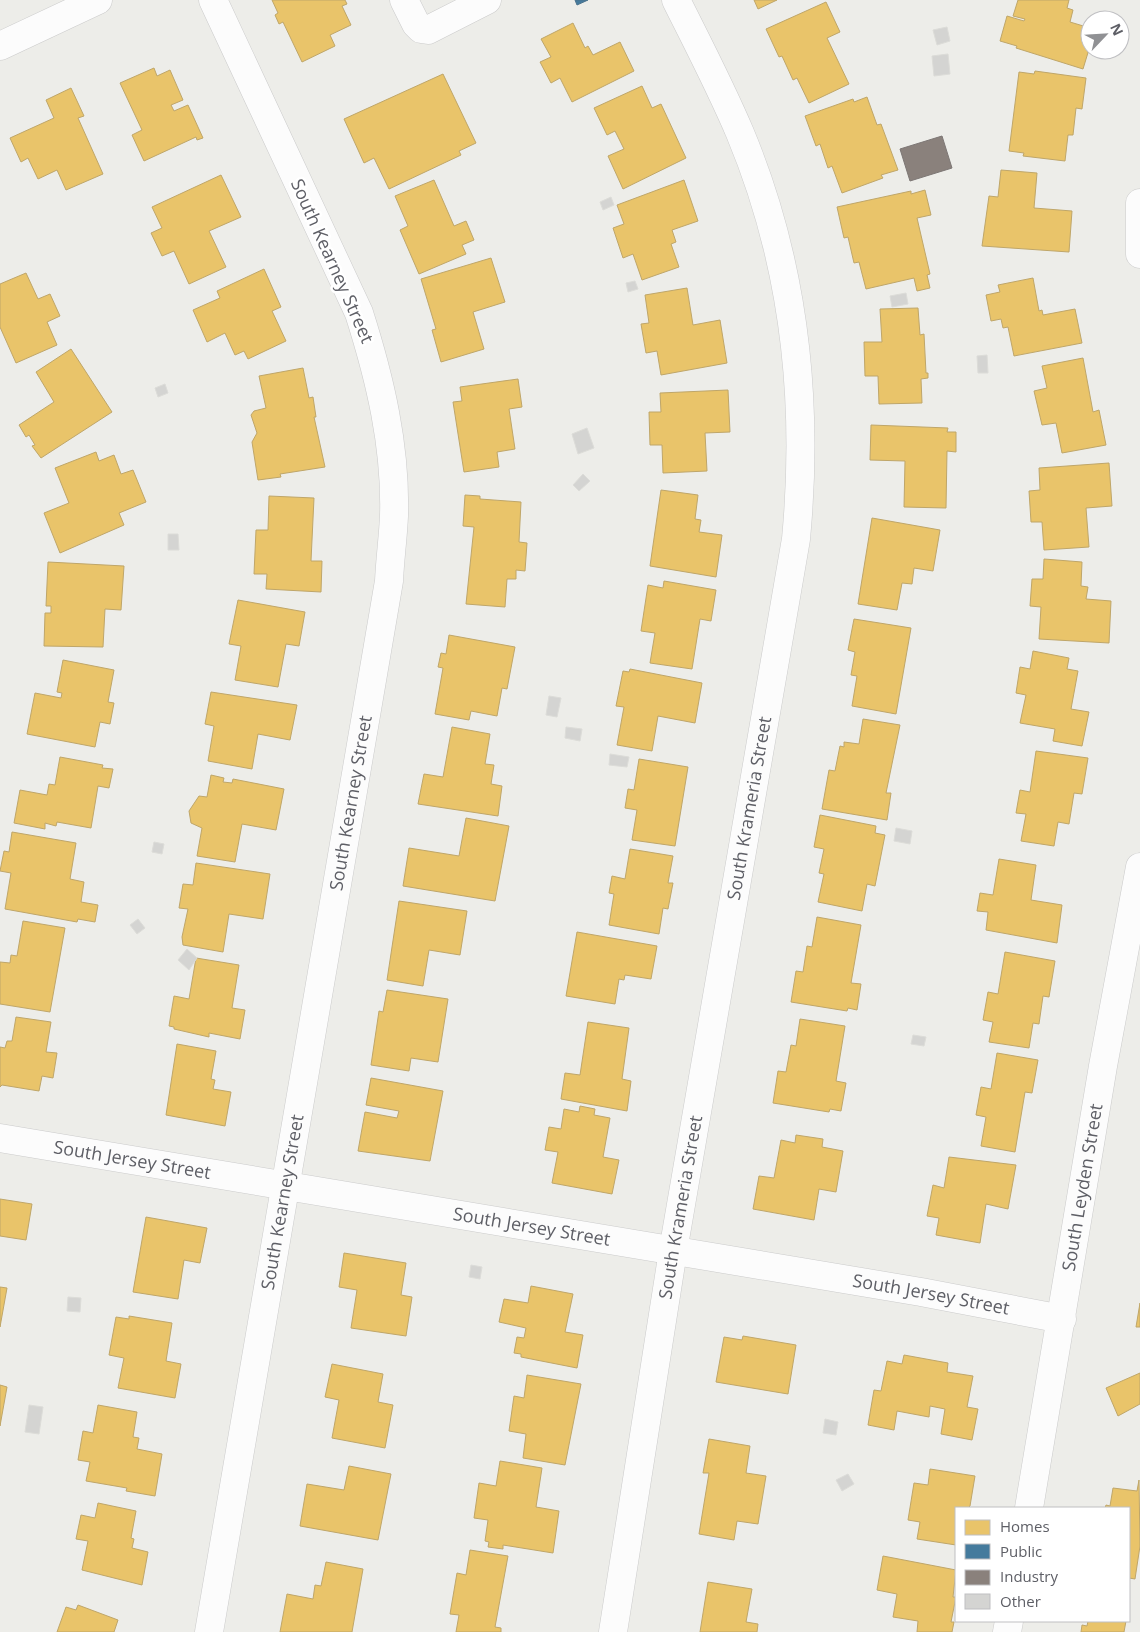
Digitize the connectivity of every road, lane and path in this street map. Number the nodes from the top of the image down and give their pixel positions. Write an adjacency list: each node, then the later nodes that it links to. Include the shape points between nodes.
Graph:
1 (98, 0): 6 (street)
2 (213, 0): 11 (street, South Kearney Street, via 358,313 386,412 392,459 394,516 389,581)
3 (404, 0): 4 (street, via 416,24 428,30)
4 (487, 0)
5 (676, 0): 12 (street, South Krameria Street, via 740,132 760,185 785,280 795,336 802,448 796,539)
6 (0, 46)
7 (1140, 204): 8 (street)
8 (1140, 254)
9 (1140, 867): 13 (street, South Leyden Street, via 1103,1066)
10 (0, 1138): 11 (street, South Jersey Street)
11 (286, 1186): 12 (street, South Jersey Street); 15 (street, South Kearney Street)
12 (673, 1251): 13 (street, South Jersey Street); 16 (street, South Krameria Street)
13 (1062, 1319): 14 (street, South Leyden Street)
14 (1030, 1507)
15 (209, 1632)
16 (613, 1632)

